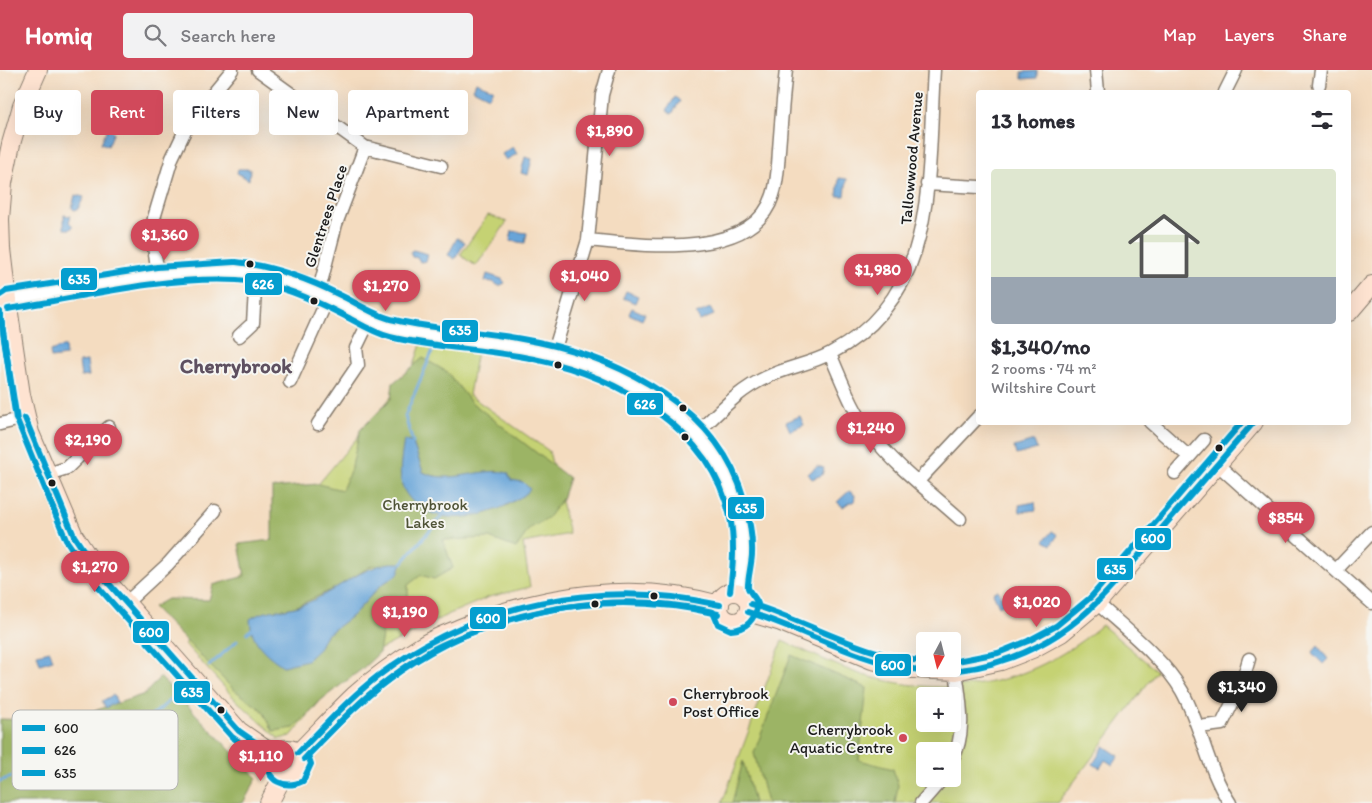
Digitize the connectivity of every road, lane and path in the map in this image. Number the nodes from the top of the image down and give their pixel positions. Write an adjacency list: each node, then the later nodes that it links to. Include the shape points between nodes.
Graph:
1 (38, 70): 22 (main road, via 22,106 3,183 1,249)
2 (232, 70): 19 (street, via 189,122 172,158 152,232)
3 (258, 70): 13 (street)
4 (609, 70): 17 (street, via 602,95)
5 (786, 70): 17 (street, via 773,195 764,214 747,229 678,246)
6 (934, 70): 15 (street, Tallowwood Avenue)
7 (1096, 70): 11 (street)
8 (1236, 70): 12 (street)
9 (1322, 70): 10 (street)
10 (1319, 85)
11 (1098, 90)
12 (1226, 90)
13 (365, 148): 14 (street); 21 (street, Glentrees Place, via 336,224)
14 (441, 166)
15 (927, 184): 16 (street); 26 (street, Tallowwood Avenue, via 922,233 900,290 862,334)
16 (976, 187)
17 (588, 240): 27 (street)
18 (256, 274): 19 (street, via 235,271); 21 (street, via 291,282); 25 (street, via 252,323)
19 (158, 276): 22 (street)
20 (1372, 285): 23 (main road)
21 (323, 296): 24 (street); 28 (street, Glentrees Place)
22 (7, 300): 29 (main road)
23 (1351, 310)
24 (370, 319): 27 (street, via 390,328); 32 (street, via 356,348 358,365)
25 (240, 336)
26 (830, 354): 36 (street, Tallowwood Avenue, via 768,376 746,388); 42 (street, via 852,405 870,433)
27 (553, 355): 36 (street, via 609,373 636,386)
28 (290, 382)
29 (26, 418): 31 (street); 41 (main road)
30 (976, 419): 42 (street)
31 (0, 424)
32 (318, 424)
33 (1153, 425): 38 (street)
34 (1251, 425): 39 (main road)
35 (109, 427): 41 (street, via 67,468)
36 (696, 434): 47 (street, via 720,463 741,522 743,556)
37 (1204, 440): 38 (street)
38 (1188, 456): 40 (street)
39 (1218, 465): 46 (street); 49 (main road)
40 (1175, 473)
41 (48, 474): 48 (main road, via 74,536)
42 (918, 481): 44 (street)
43 (215, 511): 48 (street, via 168,564)
44 (960, 518)
45 (1372, 532): 46 (street)
46 (1336, 570): 50 (street)
47 (738, 593): 51 (main road, via 726,594); 52 (main road, via 747,600)
48 (126, 603): 60 (main road, via 239,731)
49 (1097, 603): 55 (main road, via 1062,633 1032,649 1001,661); 57 (street, via 1160,663 1181,689)
50 (1372, 603)
51 (720, 605): 52 (main road, via 724,617 733,621 742,619); 59 (main road, via 693,597 630,591 556,600 490,616 424,645 390,668 354,696)
52 (748, 612): 54 (main road, via 781,622 872,660)
53 (1249, 659): 57 (street, via 1242,683 1222,724)
54 (916, 669)
55 (961, 670)
56 (957, 678): 58 (street, via 962,729)
57 (1199, 727): 65 (street, via 1219,786)
58 (960, 742)
59 (298, 753): 60 (main road, via 285,749); 61 (main road, via 302,762 300,771 292,776)
60 (276, 756): 61 (main road, via 274,766)
61 (283, 776): 63 (main road)
62 (935, 787): 64 (street)
63 (268, 803)
64 (921, 803)
65 (1230, 803)

